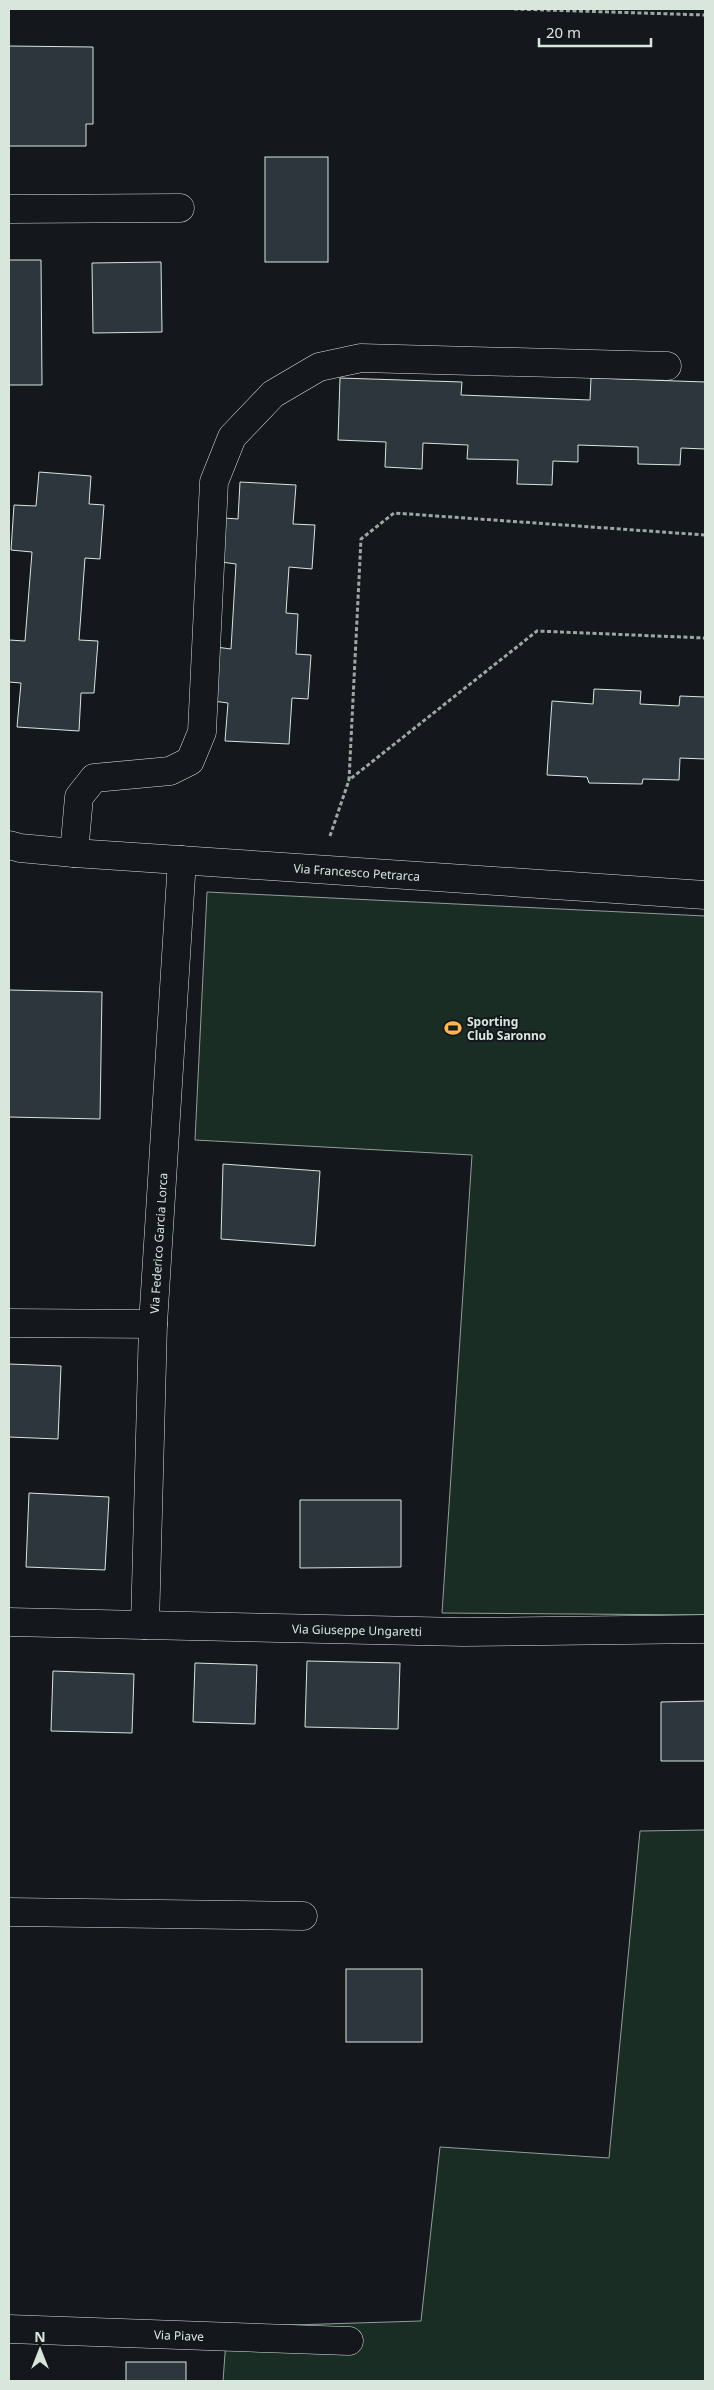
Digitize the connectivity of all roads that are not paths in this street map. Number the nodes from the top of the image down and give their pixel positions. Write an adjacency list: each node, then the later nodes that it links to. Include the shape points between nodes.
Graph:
1 (180, 208): 2 (street)
2 (9, 209)
3 (667, 366): 5 (street, via 361,358 318,366 273,394 232,437 214,482 202,732 190,761 170,771 94,778 79,797)
4 (9, 845): 5 (street, Via Francesco Petrarca)
5 (74, 853): 6 (street, Via Francesco Petrarca)
6 (182, 860): 7 (street, Via Francesco Petrarca); 9 (street, Via Federico Garcia Lorca)
7 (705, 895)
8 (9, 1323): 9 (street)
9 (153, 1324): 11 (street, Via Federico Garcia Lorca)
10 (9, 1622): 11 (street, Via Giuseppe Ungaretti)
11 (145, 1625): 12 (street, Via Giuseppe Ungaretti, via 463,1632)
12 (705, 1630)
13 (9, 1912): 14 (street)
14 (303, 1916)
15 (9, 2329): 16 (street, Via Piave)
16 (349, 2341)

